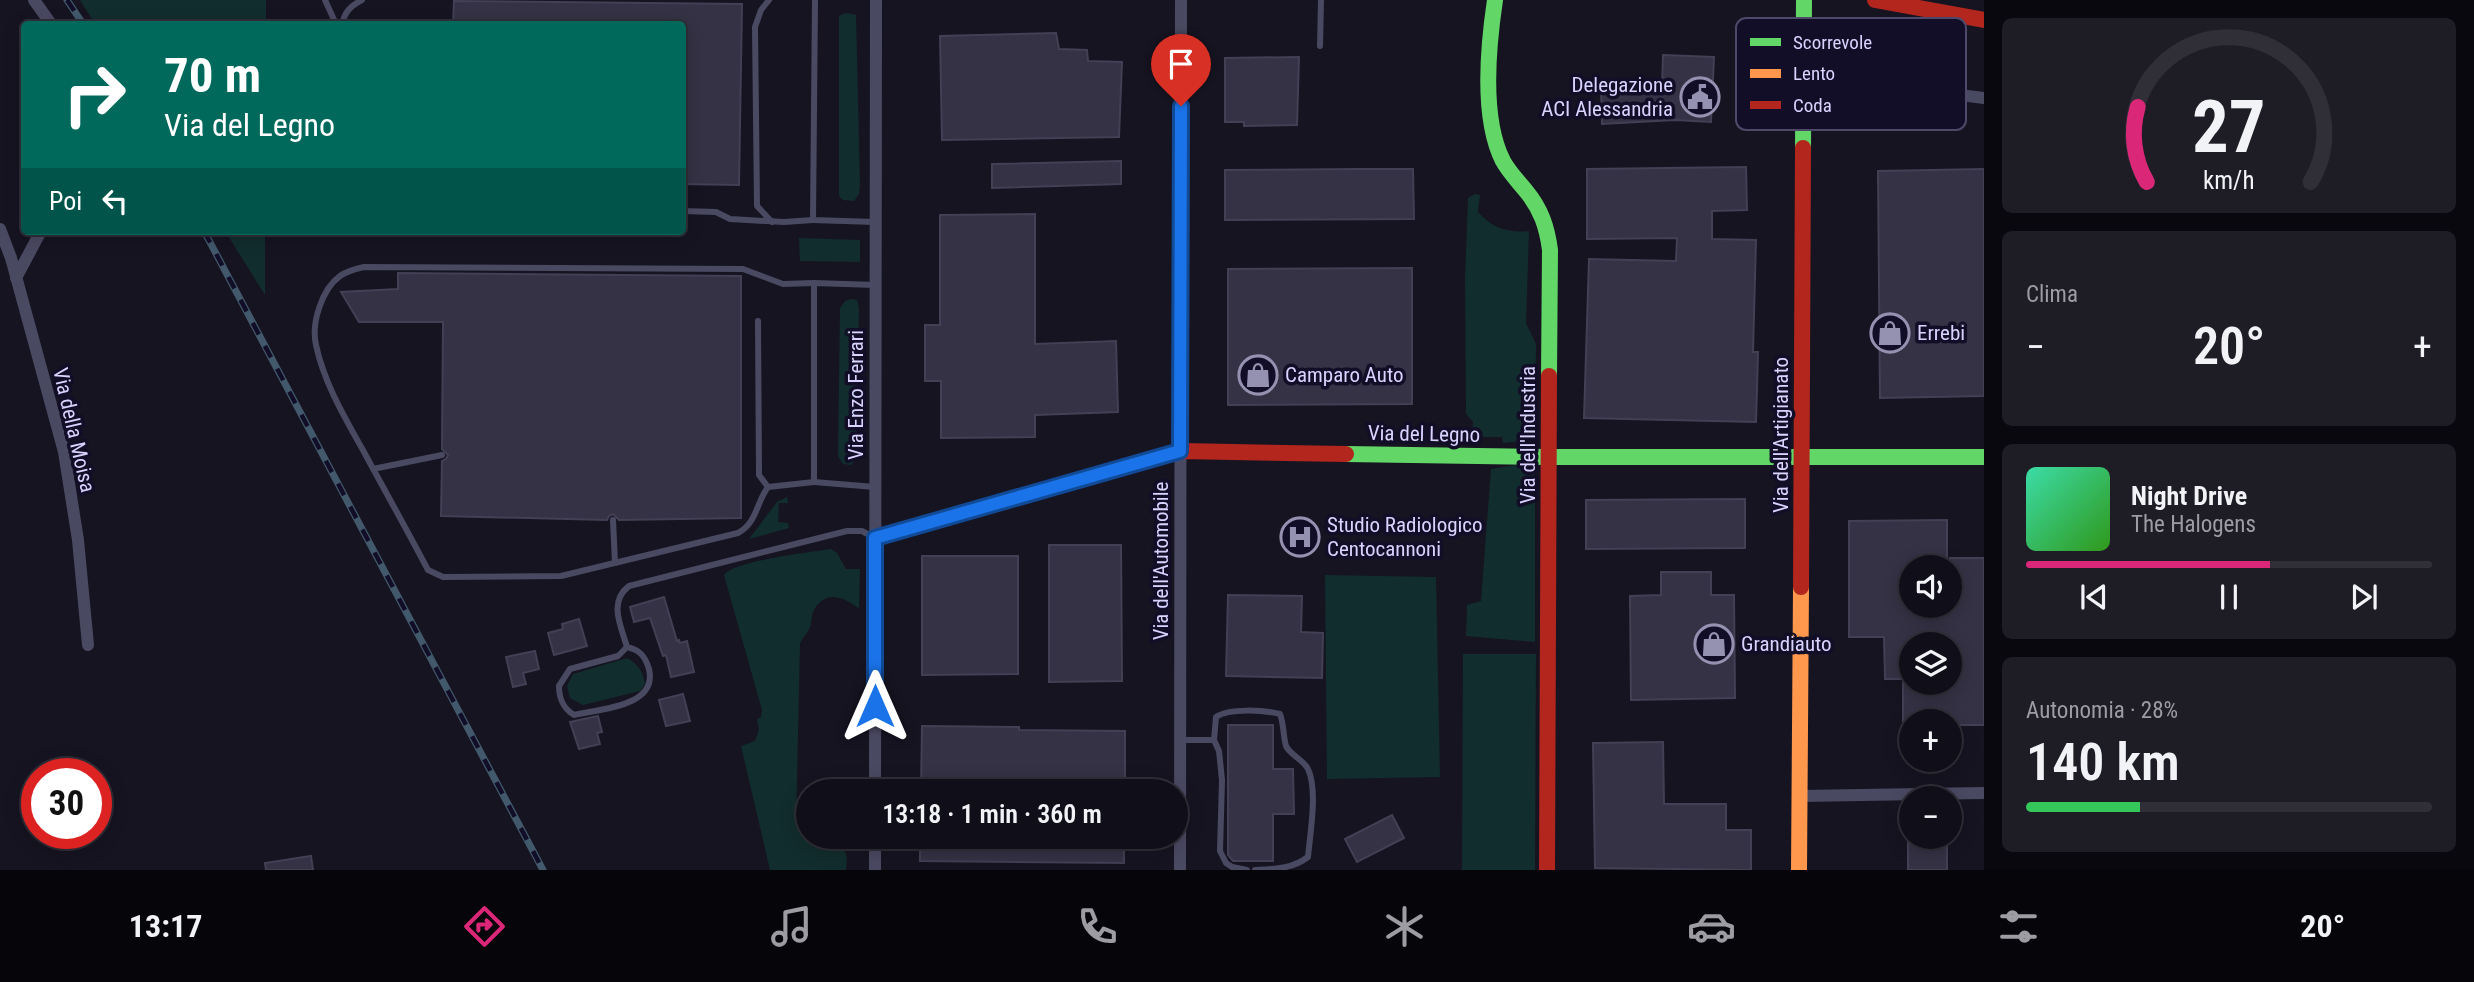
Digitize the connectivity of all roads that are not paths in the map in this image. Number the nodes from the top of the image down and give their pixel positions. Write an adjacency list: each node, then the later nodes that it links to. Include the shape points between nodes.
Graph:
1 (34, 0): 16 (street)
2 (326, 0): 17 (lane)
3 (362, 0): 18 (lane, via 352,5)
4 (769, 0): 25 (lane, via 755,27 756,153 757,206)
5 (815, 0): 24 (lane)
6 (876, 0): 26 (street, Via Enzo Ferrari)
7 (1181, 0): 33 (street, Via dell'Automobile)
8 (1321, 0): 19 (lane)
9 (1488, 0): 13 (street, Via dell'Industria)
10 (1495, 0): 13 (street, Via dell'Industria)
11 (1804, 0): 14 (street, Via dell'Artigianato)
12 (1875, 0): 15 (street)
13 (1492, 17): 35 (street, Via dell'Industria, via 1490,117 1494,143 1541,211 1548,229)
14 (1804, 18)
15 (1984, 20)
16 (49, 21)
17 (335, 21)
18 (343, 21)
19 (1321, 46)
20 (1966, 96): 21 (street)
21 (1984, 98)
22 (1804, 130): 36 (street, Via dell'Artigianato)
23 (686, 211): 25 (lane)
24 (813, 220): 25 (lane); 26 (lane)
25 (772, 222)
26 (875, 222): 31 (street, Via Enzo Ferrari)
27 (0, 229): 29 (street, Via della Moisa)
28 (39, 235): 29 (street)
29 (16, 278): 45 (street, Via della Moisa, via 64,452)
30 (814, 284): 31 (lane); 38 (lane, via 783,284 743,269 393,265 349,271 337,278 324,298 315,342 334,395); 39 (lane)
31 (876, 285): 41 (street, Via Enzo Ferrari)
32 (758, 321): 40 (lane, via 759,475)
33 (1180, 451): 35 (street, Via del Legno); 43 (street, Via del Legno); 47 (street, Via dell'Automobile)
34 (442, 455): 38 (lane)
35 (1548, 457): 36 (street, Via del Legno); 57 (street, Via dell'Industria)
36 (1802, 457): 37 (street, Via del Legno); 51 (street, Via dell'Artigianato)
37 (1984, 457)
38 (373, 469): 44 (lane, via 428,570 443,577 561,576)
39 (814, 482): 40 (lane); 41 (lane)
40 (768, 487): 44 (lane, via 752,522 738,533)
41 (875, 487): 43 (street, Via Enzo Ferrari)
42 (613, 520): 44 (lane)
43 (875, 538): 46 (lane, via 862,531 847,531 629,586 616,604); 49 (street, Via Enzo Ferrari)
44 (615, 563)
45 (88, 645)
46 (627, 648): 46 (lane, via 638,650 644,658 649,671 645,692 634,702 574,715 569,712 559,687 570,669 618,656)
47 (1180, 740): 48 (lane); 54 (street, Via dell'Automobile)
48 (1214, 740): 55 (lane, via 1222,780 1220,851 1226,863); 56 (lane, via 1216,717 1224,712 1280,714 1289,751 1309,771 1308,857 1280,869)
49 (875, 779)
50 (1984, 793): 51 (street)
51 (1800, 796): 58 (street, Via dell'Artigianato)
52 (875, 849): 53 (street)
53 (875, 870)
54 (1180, 870)
55 (1247, 870)
56 (1255, 870)
57 (1547, 870)
58 (1799, 870)

